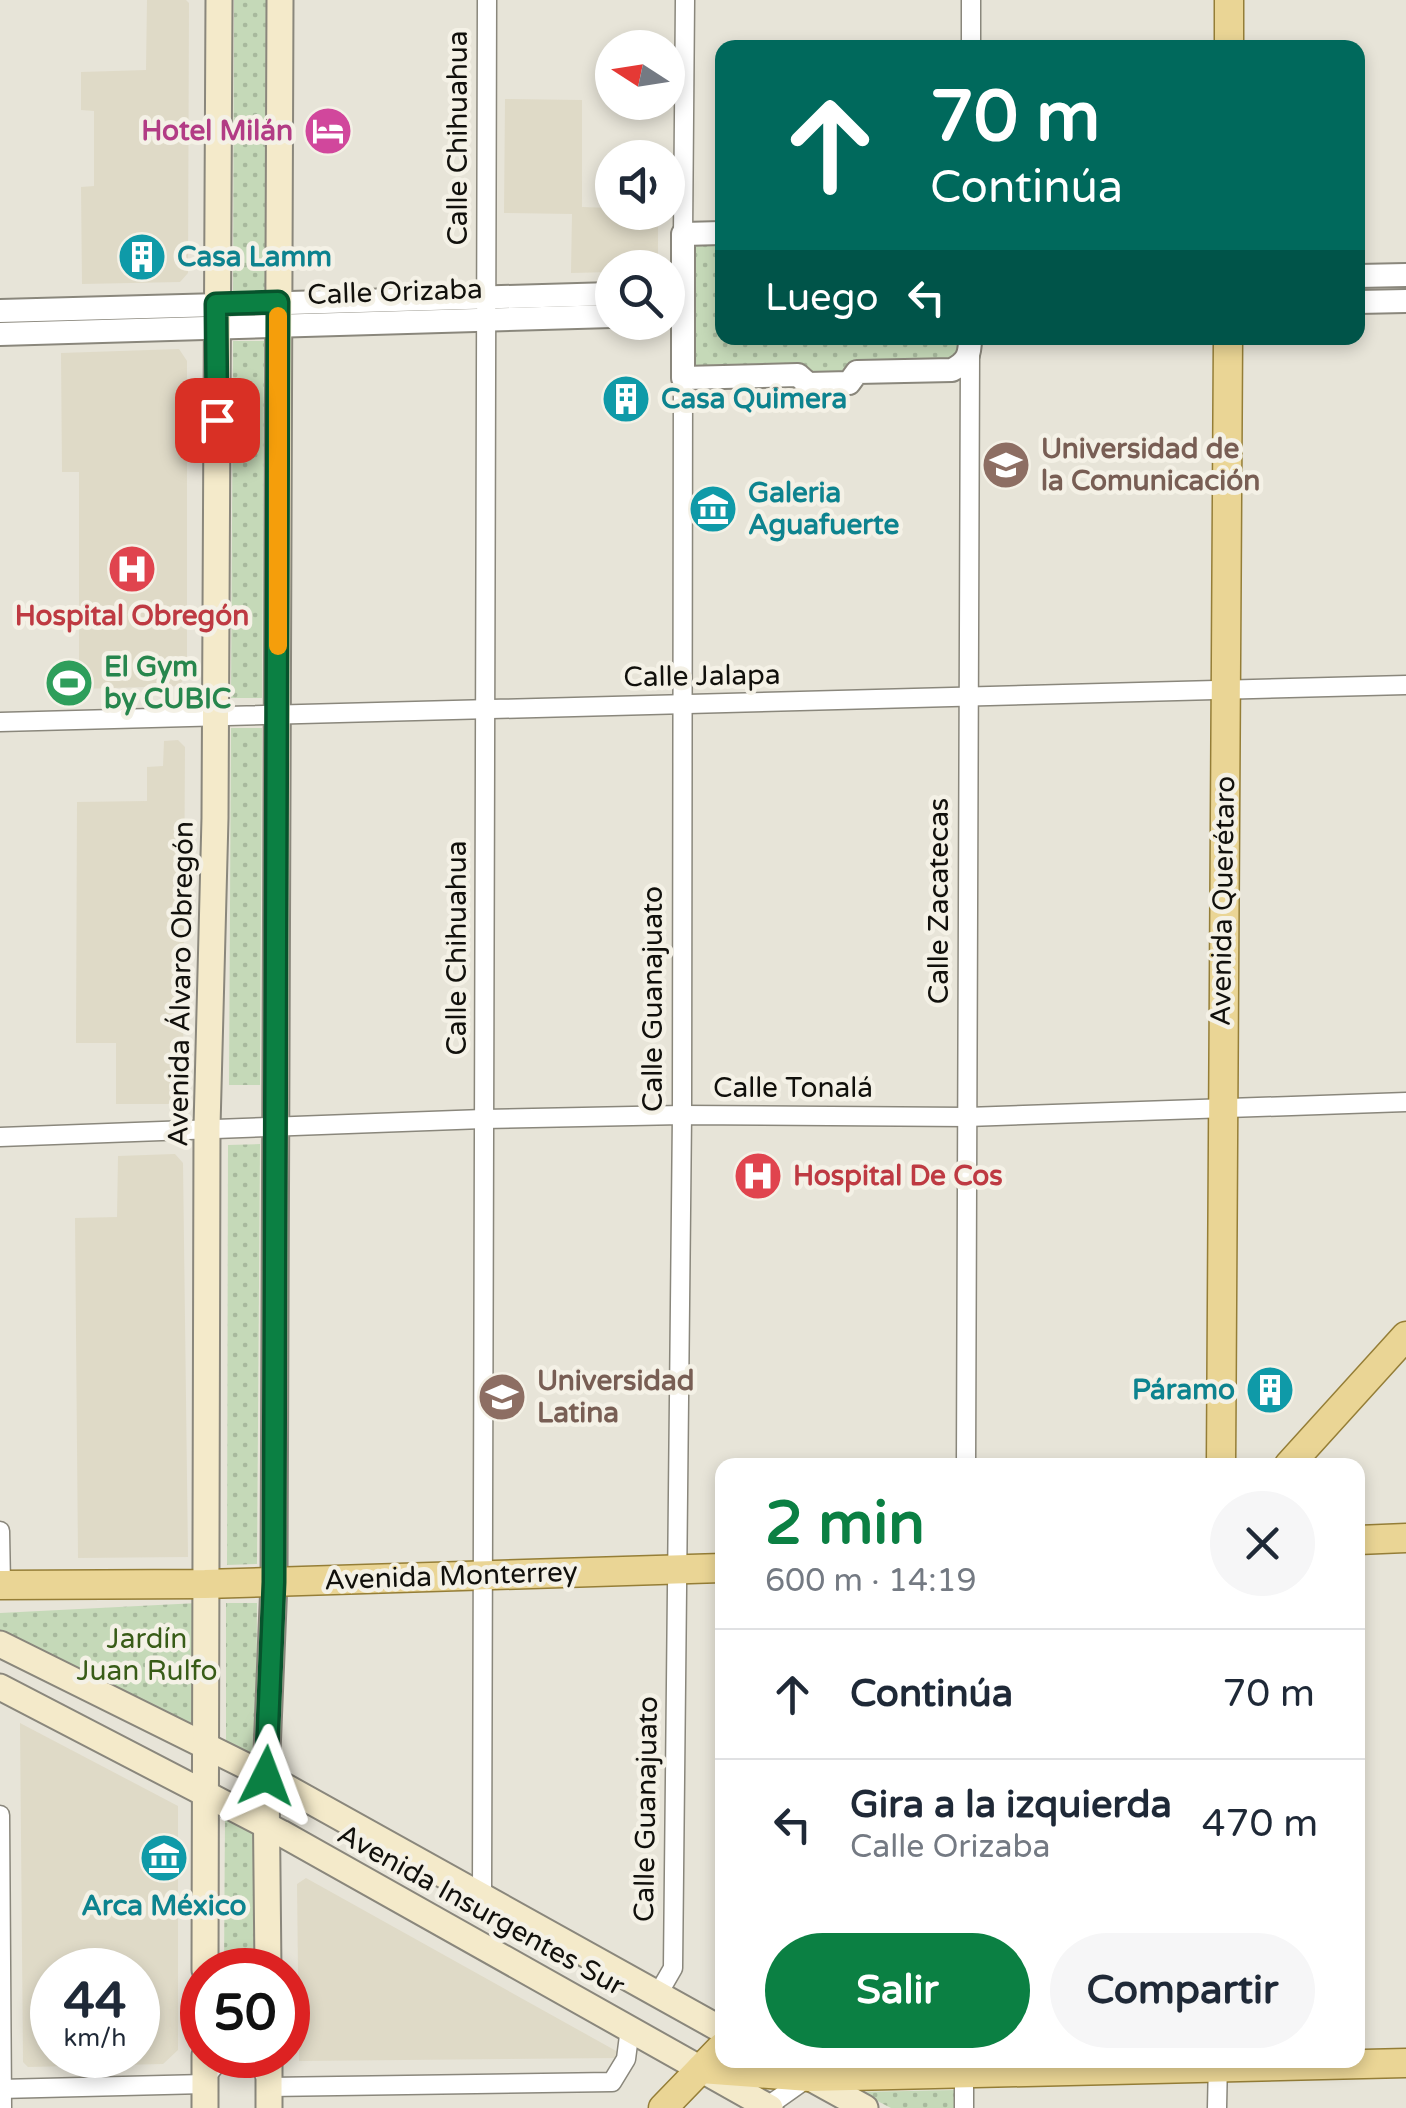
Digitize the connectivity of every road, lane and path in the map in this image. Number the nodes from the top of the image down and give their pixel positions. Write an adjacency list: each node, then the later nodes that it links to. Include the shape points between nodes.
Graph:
1 (219, 0): 20 (main road, Avenida Álvaro Obregón)
2 (280, 0): 19 (main road)
3 (487, 0): 17 (street, Calle Chihuahua)
4 (686, 0): 10 (street, Calle Guanajuato)
5 (971, 0): 7 (street)
6 (1229, 0): 8 (main road)
7 (971, 40)
8 (1229, 40)
9 (715, 233): 10 (street)
10 (683, 234): 11 (street, Calle Guanajuato)
11 (681, 250)
12 (1406, 275): 13 (street)
13 (1365, 276)
14 (595, 296): 17 (street, Calle Orizaba)
15 (1406, 301): 16 (street)
16 (1365, 302)
17 (485, 308): 19 (street, Calle Orizaba); 21 (street, Calle Orizaba); 31 (street, Calle Chihuahua)
18 (0, 310): 20 (street, Calle Orizaba)
19 (278, 313): 20 (street, Calle Orizaba); 32 (main road)
20 (217, 315): 22 (street, Calle Orizaba); 33 (main road, Avenida Álvaro Obregón)
21 (595, 315)
22 (0, 334)
23 (678, 340): 26 (street, Calle Guanajuato)
24 (1228, 345): 28 (main road, Avenida Querétaro)
25 (970, 346): 26 (street, via 965,362 952,370 856,372 849,383 808,384 798,375); 29 (street, Calle Zacatecas)
26 (683, 378): 30 (street, Calle Guanajuato)
27 (1406, 685): 28 (street, Calle Jalapa)
28 (1225, 689): 29 (street, Calle Jalapa); 36 (main road, Avenida Querétaro)
29 (970, 696): 30 (street, Calle Jalapa); 38 (street, Calle Zacatecas)
30 (684, 704): 31 (street, Calle Jalapa); 37 (street, Calle Guanajuato)
31 (486, 709): 32 (street, Calle Jalapa); 39 (street, Calle Chihuahua)
32 (278, 714): 33 (street, Calle Jalapa); 40 (main road)
33 (216, 717): 34 (street, Calle Jalapa); 41 (main road, Avenida Álvaro Obregón)
34 (0, 722)
35 (1406, 1102): 36 (street, Calle Tonalá)
36 (1221, 1107): 38 (street, Calle Tonalá); 45 (main road, Avenida Querétaro)
37 (682, 1115): 38 (street, Calle Tonalá); 39 (street, Calle Tonalá); 51 (street, Calle Guanajuato)
38 (968, 1117): 44 (street, Calle Zacatecas)
39 (483, 1120): 40 (street, Calle Tonalá); 52 (street, Calle Chihuahua)
40 (275, 1127): 41 (street, Calle Tonalá); 53 (main road)
41 (207, 1128): 42 (street, Calle Tonalá); 54 (main road, Avenida Álvaro Obregón)
42 (0, 1136)
43 (1406, 1336): 46 (main road)
44 (966, 1458)
45 (1221, 1458)
46 (1295, 1458)
47 (0, 1531): 55 (street)
48 (1406, 1538): 49 (main road)
49 (1365, 1540)
50 (715, 1568): 51 (main road, Avenida Monterrey)
51 (679, 1570): 52 (main road, Avenida Monterrey); 66 (street, Calle Guanajuato, via 673,1968)
52 (481, 1575): 53 (main road, Avenida Monterrey); 63 (street, Calle Chihuahua)
53 (274, 1582): 54 (main road, Avenida Monterrey); 59 (main road)
54 (205, 1584): 55 (main road, Avenida Monterrey); 58 (main road, Avenida Álvaro Obregón)
55 (0, 1585)
56 (0, 1644): 58 (main road, Avenida Insurgentes Sur)
57 (0, 1687): 60 (main road, Avenida Insurgentes Sur)
58 (204, 1748): 59 (main road, Avenida Insurgentes Sur); 60 (main road, Avenida Álvaro Obregón)
59 (266, 1776): 62 (main road); 63 (main road, Avenida Insurgentes Sur)
60 (204, 1794): 62 (main road, Avenida Insurgentes Sur); 64 (main road, Avenida Álvaro Obregón)
61 (0, 1815): 78 (street)
62 (266, 1825): 65 (main road); 68 (main road, Avenida Insurgentes Sur)
63 (482, 1896): 66 (main road, Avenida Insurgentes Sur)
64 (205, 1948)
65 (268, 1948)
66 (658, 1994): 67 (main road, Avenida Insurgentes Sur)
67 (715, 2026)
68 (630, 2028): 76 (main road, Avenida Insurgentes Sur); 80 (street, via 626,2060 612,2082)
69 (715, 2054): 76 (main road)
70 (1365, 2063): 71 (main road)
71 (1406, 2063)
72 (793, 2068): 77 (main road)
73 (948, 2068): 77 (main road)
74 (964, 2068): 84 (street)
75 (1218, 2068): 85 (street)
76 (701, 2069): 77 (main road); 81 (main road, Avenida Insurgentes Sur); 82 (main road)
77 (809, 2077): 81 (street); 83 (main road)
78 (1, 2096): 79 (street)
79 (208, 2100): 80 (street, via 212,2068 234,2056 258,2064)
80 (267, 2101)
81 (767, 2107)
82 (663, 2108)
83 (864, 2108)
84 (964, 2108)
85 (1217, 2108)

